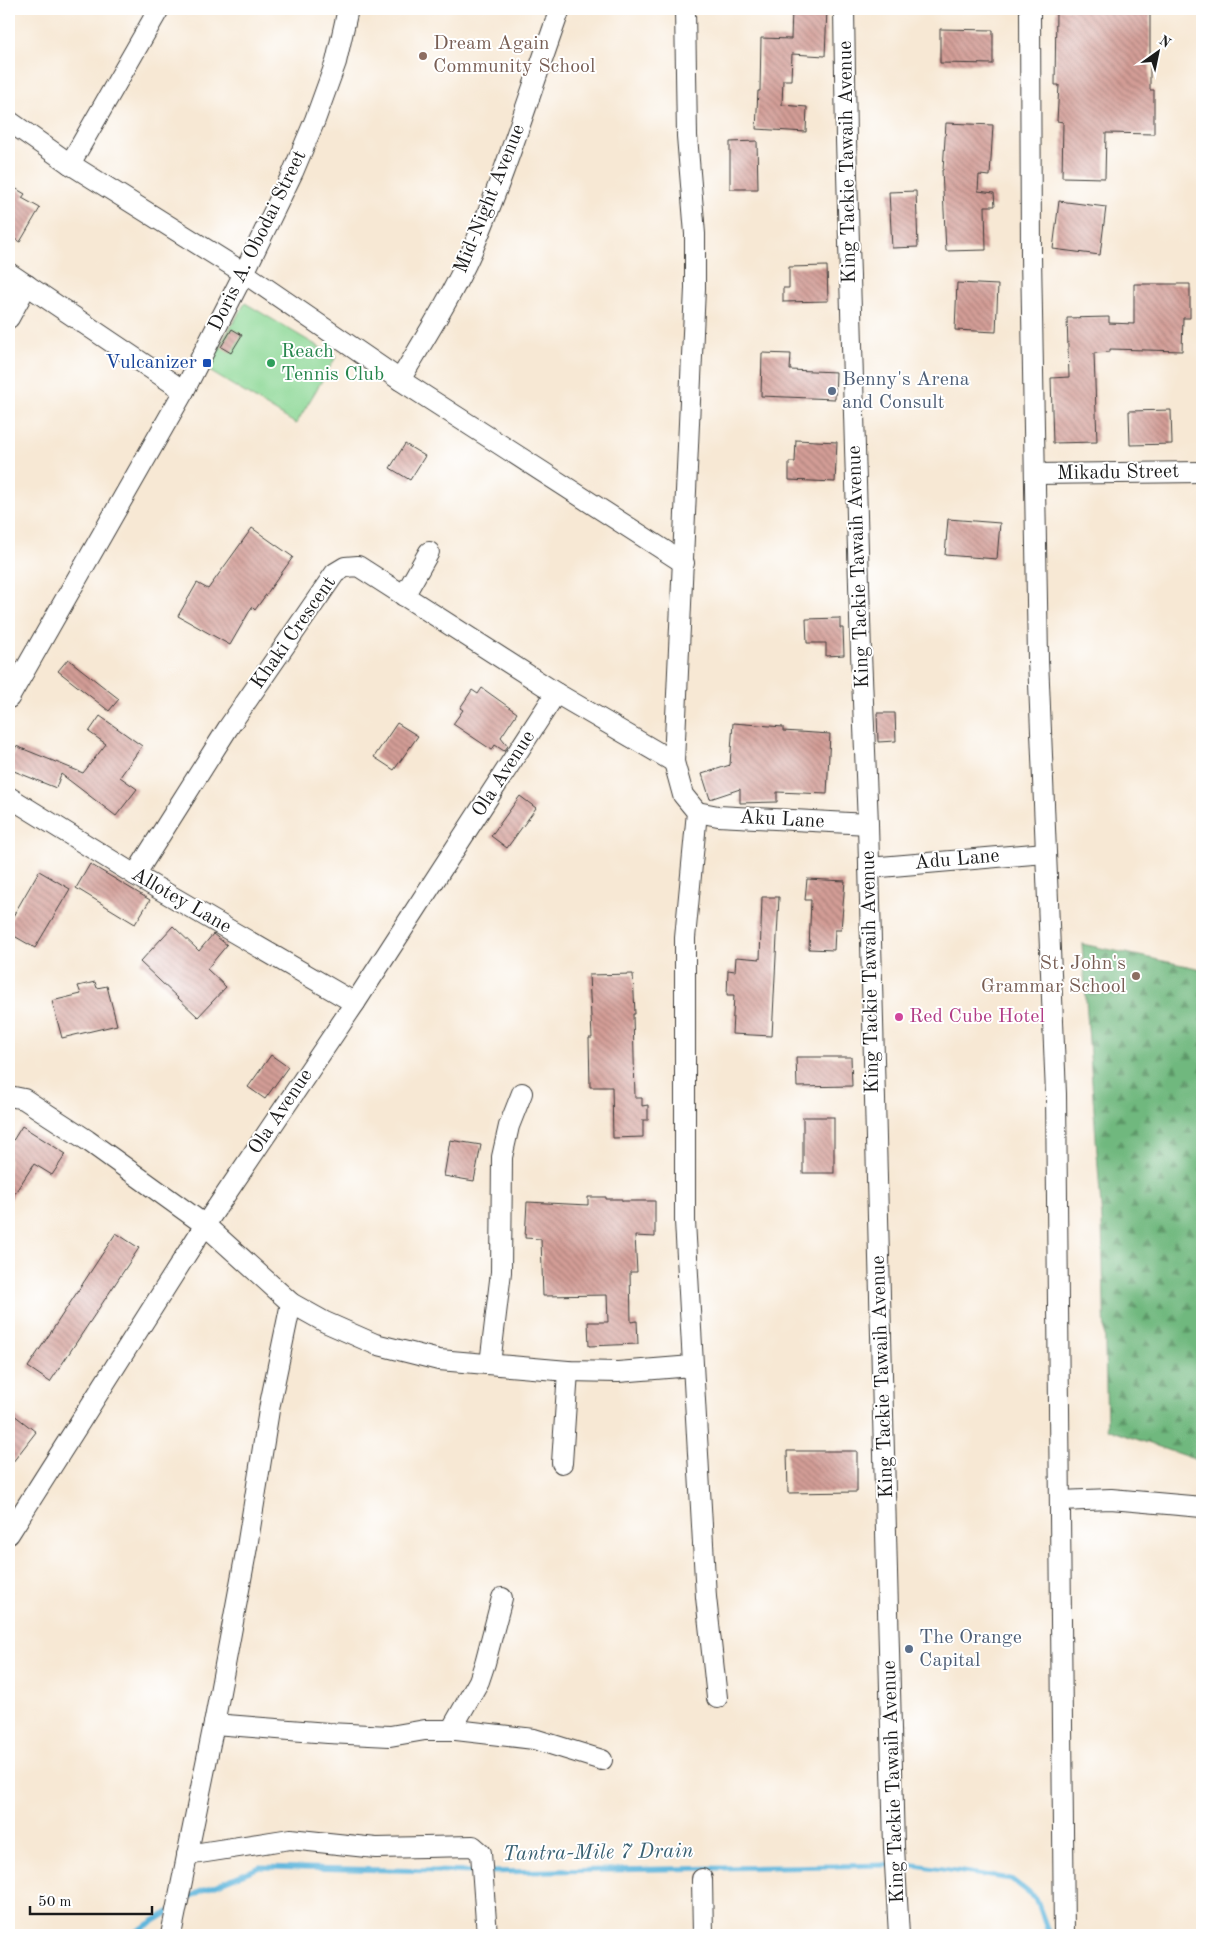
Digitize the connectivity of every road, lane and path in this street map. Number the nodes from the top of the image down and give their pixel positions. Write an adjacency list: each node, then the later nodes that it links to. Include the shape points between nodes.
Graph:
1 (159, 9): 8 (street)
2 (348, 9): 10 (street, Doris A. Obodai Street, via 336,62 315,120)
3 (560, 9): 13 (street, Mid-Night Avenue, via 497,191 471,252)
4 (685, 9): 18 (street, via 687,136 695,243)
5 (844, 9): 25 (street, King Tackie Tawaih Avenue)
6 (1030, 9): 16 (street)
7 (9, 121): 8 (street)
8 (70, 164): 10 (street)
9 (9, 273): 11 (street)
10 (244, 273): 13 (street); 14 (street, Doris A. Obodai Street)
11 (27, 285): 12 (street); 14 (street)
12 (9, 318)
13 (400, 380): 18 (street)
14 (184, 391): 21 (street, Doris A. Obodai Street)
15 (1202, 472): 16 (street, Mikadu Street)
16 (1035, 474): 26 (street)
17 (429, 552): 19 (street)
18 (684, 563): 22 (street)
19 (404, 596): 20 (street, Khaki Crescent); 28 (street, Khaki Crescent, via 358,566 345,567 335,573 228,728)
20 (556, 693): 22 (street, Khaki Crescent); 29 (street, Ola Avenue)
21 (9, 698)
22 (674, 762): 24 (street, via 683,795)
23 (9, 797): 28 (street, Allotey Lane)
24 (697, 812): 25 (street, Aku Lane, via 718,816); 35 (street, via 685,938 685,1221)
25 (868, 824): 27 (street, King Tackie Tawaih Avenue)
26 (1045, 852): 27 (street, Adu Lane); 38 (street, via 1056,1094)
27 (869, 868): 52 (street, King Tackie Tawaih Avenue)
28 (136, 875): 29 (street, Allotey Lane)
29 (355, 1003): 32 (street, Ola Avenue)
30 (522, 1093): 34 (street, via 509,1126 502,1157 501,1272)
31 (9, 1096): 32 (street, via 24,1099)
32 (205, 1225): 33 (street); 40 (street, Ola Avenue)
33 (291, 1303): 34 (street, via 324,1322 376,1344 439,1360); 43 (street)
34 (490, 1364): 36 (street)
35 (692, 1366): 36 (street, via 618,1372); 42 (street, via 706,1597)
36 (568, 1371): 37 (street)
37 (562, 1463)
38 (1060, 1501): 39 (street, via 1111,1499); 49 (street)
39 (1202, 1507)
40 (9, 1534)
41 (502, 1598): 44 (street, via 482,1672)
42 (717, 1698)
43 (214, 1724): 44 (street, via 390,1736 425,1730); 46 (street)
44 (451, 1730): 45 (street, via 534,1738)
45 (602, 1760)
46 (187, 1855): 48 (street); 50 (street, via 290,1839 376,1848 473,1846 481,1853)
47 (702, 1879): 51 (street)
48 (173, 1926)
49 (1064, 1932)
50 (487, 1935)
51 (703, 1935)
52 (899, 1935)

